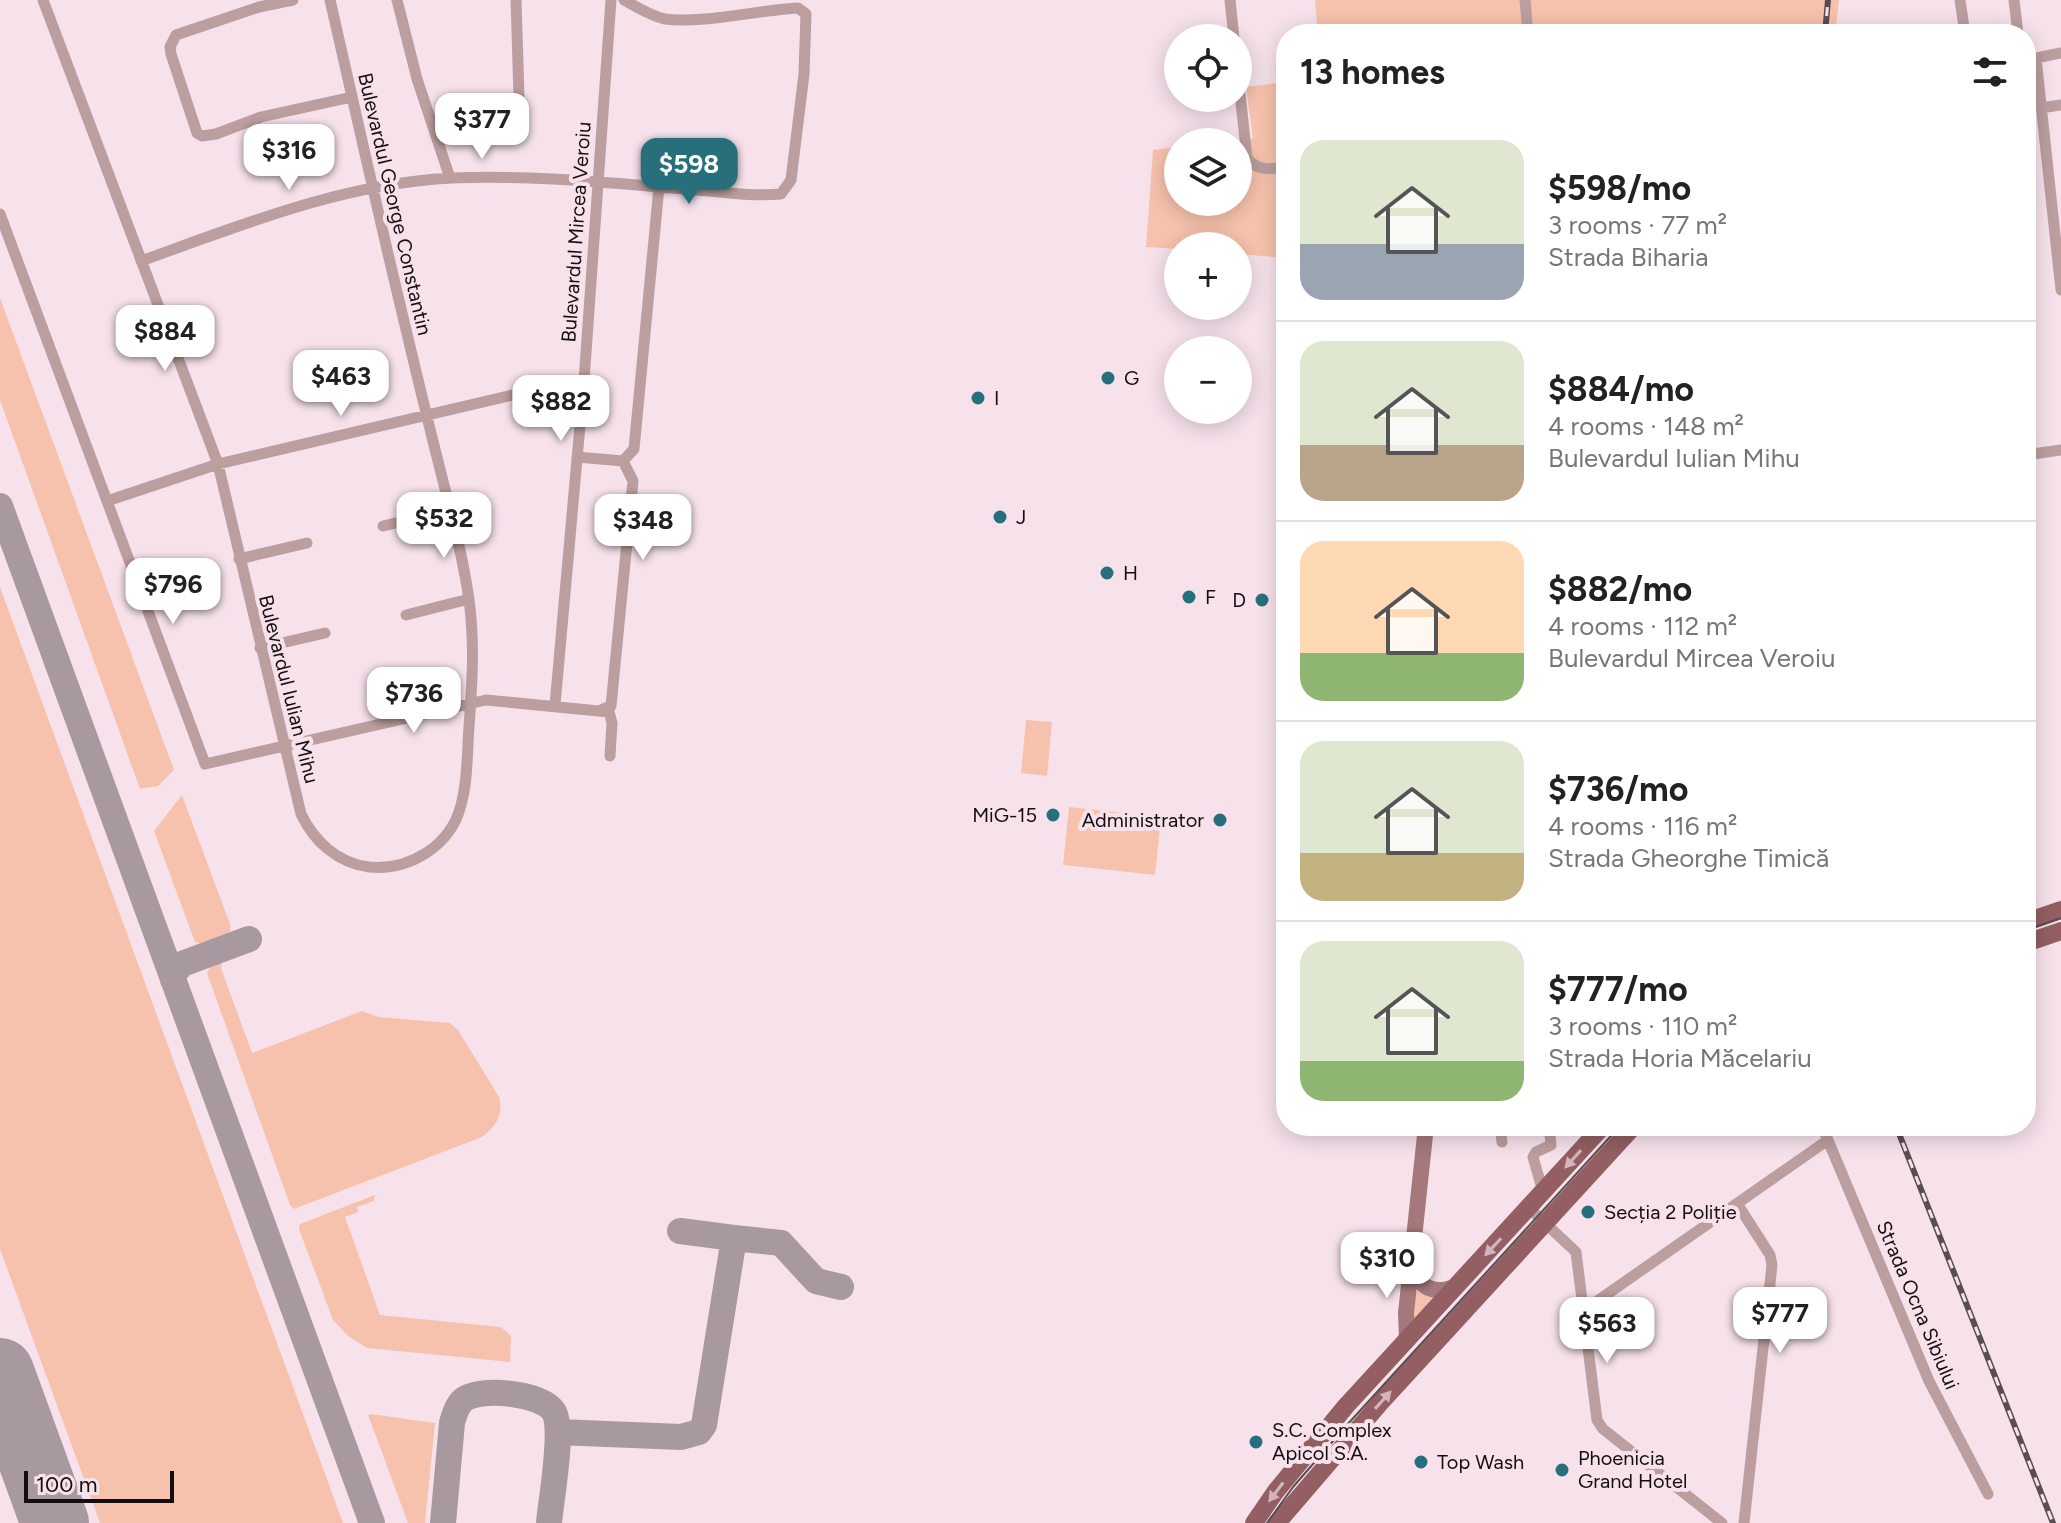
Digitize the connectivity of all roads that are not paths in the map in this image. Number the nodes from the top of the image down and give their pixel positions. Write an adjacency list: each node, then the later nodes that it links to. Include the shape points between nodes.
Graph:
1 (43, 0): 31 (street, Bulevardul Iulian Mihu)
2 (293, 0): 20 (street, via 176,35 171,54 197,133 216,134 261,117)
3 (330, 0): 20 (street, Bulevardul George Constantin)
4 (397, 0): 25 (street)
5 (516, 0): 19 (street)
6 (611, 0): 26 (street, Bulevardul Mircea Veroiu)
7 (624, 0): 27 (street, via 647,13 684,20 798,8 806,14 791,180 781,194)
8 (1230, 0): 12 (street)
9 (1525, 0): 13 (street)
10 (1960, 0): 14 (street)
11 (2014, 0): 15 (street)
12 (1233, 24)
13 (1527, 24)
14 (1964, 24)
15 (2017, 24)
16 (2061, 53): 17 (street)
17 (2036, 58)
18 (2036, 84): 22 (street)
19 (519, 96)
20 (352, 97): 28 (street, Bulevardul George Constantin)
21 (2061, 105): 22 (street)
22 (2041, 108): 29 (street)
23 (1242, 112): 24 (street, via 1247,158 1253,166)
24 (1276, 168)
25 (450, 178): 26 (street); 28 (street)
26 (596, 182): 27 (street); 34 (street, Bulevardul Mircea Veroiu)
27 (659, 187): 39 (street, via 634,449)
28 (373, 189): 31 (street, via 249,222); 35 (street, Bulevardul George Constantin)
29 (2056, 194): 32 (street)
30 (0, 214): 41 (street)
31 (141, 261): 40 (street, Bulevardul Iulian Mihu)
32 (2060, 273): 33 (street)
33 (2061, 290)
34 (584, 381): 35 (street); 38 (street, Bulevardul Mircea Veroiu)
35 (426, 416): 40 (street); 42 (street, Bulevardul Iulian Mihu)
36 (2061, 450): 37 (street)
37 (2036, 454)
38 (577, 457): 39 (street); 51 (street, Bulevardul Mircea Veroiu)
39 (623, 461): 52 (street, via 633,481 611,706)
40 (218, 464): 41 (street); 45 (street, Bulevardul Iulian Mihu)
41 (107, 501): 53 (street, via 205,764)
42 (450, 510): 43 (street); 46 (street, Bulevardul Iulian Mihu)
43 (383, 526)
44 (307, 543): 45 (street)
45 (239, 559): 49 (street, Bulevardul Iulian Mihu)
46 (469, 599): 47 (street); 50 (street, Bulevardul Iulian Mihu)
47 (406, 615)
48 (325, 633): 49 (street)
49 (260, 648): 53 (street, Bulevardul Iulian Mihu)
50 (471, 704): 51 (street, via 486,700); 53 (street); 53 (street, Bulevardul Iulian Mihu, via 461,807 439,843 400,866 368,867 323,847 301,814)
51 (555, 705): 52 (street)
52 (603, 709): 54 (street, via 612,717)
53 (284, 746)
54 (610, 756)
55 (2060, 910): 56 (main road)
56 (2036, 918)
57 (2061, 931): 58 (main road)
58 (2036, 940)
59 (1425, 1136): 71 (street)
60 (1501, 1136): 66 (street)
61 (1550, 1136): 67 (street, via 1551,1145 1533,1157)
62 (1594, 1136): 67 (main road, one-way to 67)
63 (1625, 1136): 70 (main road)
64 (1826, 1136): 65 (street, Strada Ocna Sibiului)
65 (1828, 1140): 68 (street); 75 (street, Strada Ocna Sibiului, via 1929,1381)
66 (1502, 1142)
67 (1543, 1192): 69 (main road)
68 (1738, 1205): 73 (street); 79 (street, via 1772,1265)
69 (1529, 1208): 70 (street); 72 (main road, one-way to 72)
70 (1546, 1224): 73 (street, via 1576,1252); 77 (main road, one-way to 70, via 1374,1409)
71 (1412, 1260): 72 (street, via 1416,1277 1428,1289); 74 (street)
72 (1456, 1286): 74 (main road)
73 (1583, 1311): 78 (street, via 1597,1420)
74 (1407, 1340): 76 (main road, one-way to 76, via 1320,1435)
75 (1988, 1494)
76 (1254, 1523)
77 (1277, 1523)
78 (1722, 1523)
79 (1744, 1523)

